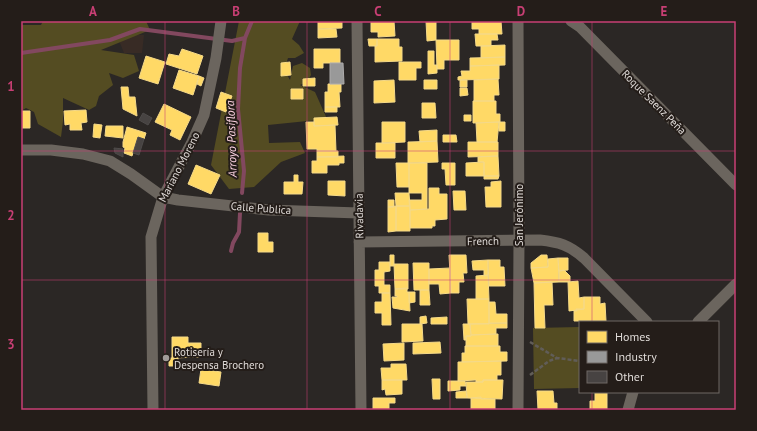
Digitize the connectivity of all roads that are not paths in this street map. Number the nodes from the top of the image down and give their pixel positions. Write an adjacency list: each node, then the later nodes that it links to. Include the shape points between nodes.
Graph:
1 (221, 21): 7 (street, Mariano Moreno, via 204,115)
2 (357, 21): 8 (street, Rivadavia)
3 (518, 21): 9 (street, San Jerónimo)
4 (571, 21): 6 (street, Roque Saenz Peña, via 580,27)
5 (21, 150): 7 (street, via 51,150 110,161)
6 (736, 185)
7 (163, 197): 8 (street, Calle Publica, via 269,210); 15 (street, Mariano Moreno, via 151,237)
8 (359, 213): 10 (street, Rivadavia)
9 (519, 240): 10 (street, French); 12 (street, French, via 553,241 574,249); 17 (street, San Jerónimo)
10 (359, 242): 16 (street, Rivadavia)
11 (736, 284): 13 (street)
12 (646, 321)
13 (699, 321)
14 (633, 393): 18 (street)
15 (153, 410)
16 (361, 410)
17 (518, 410)
18 (628, 410)

